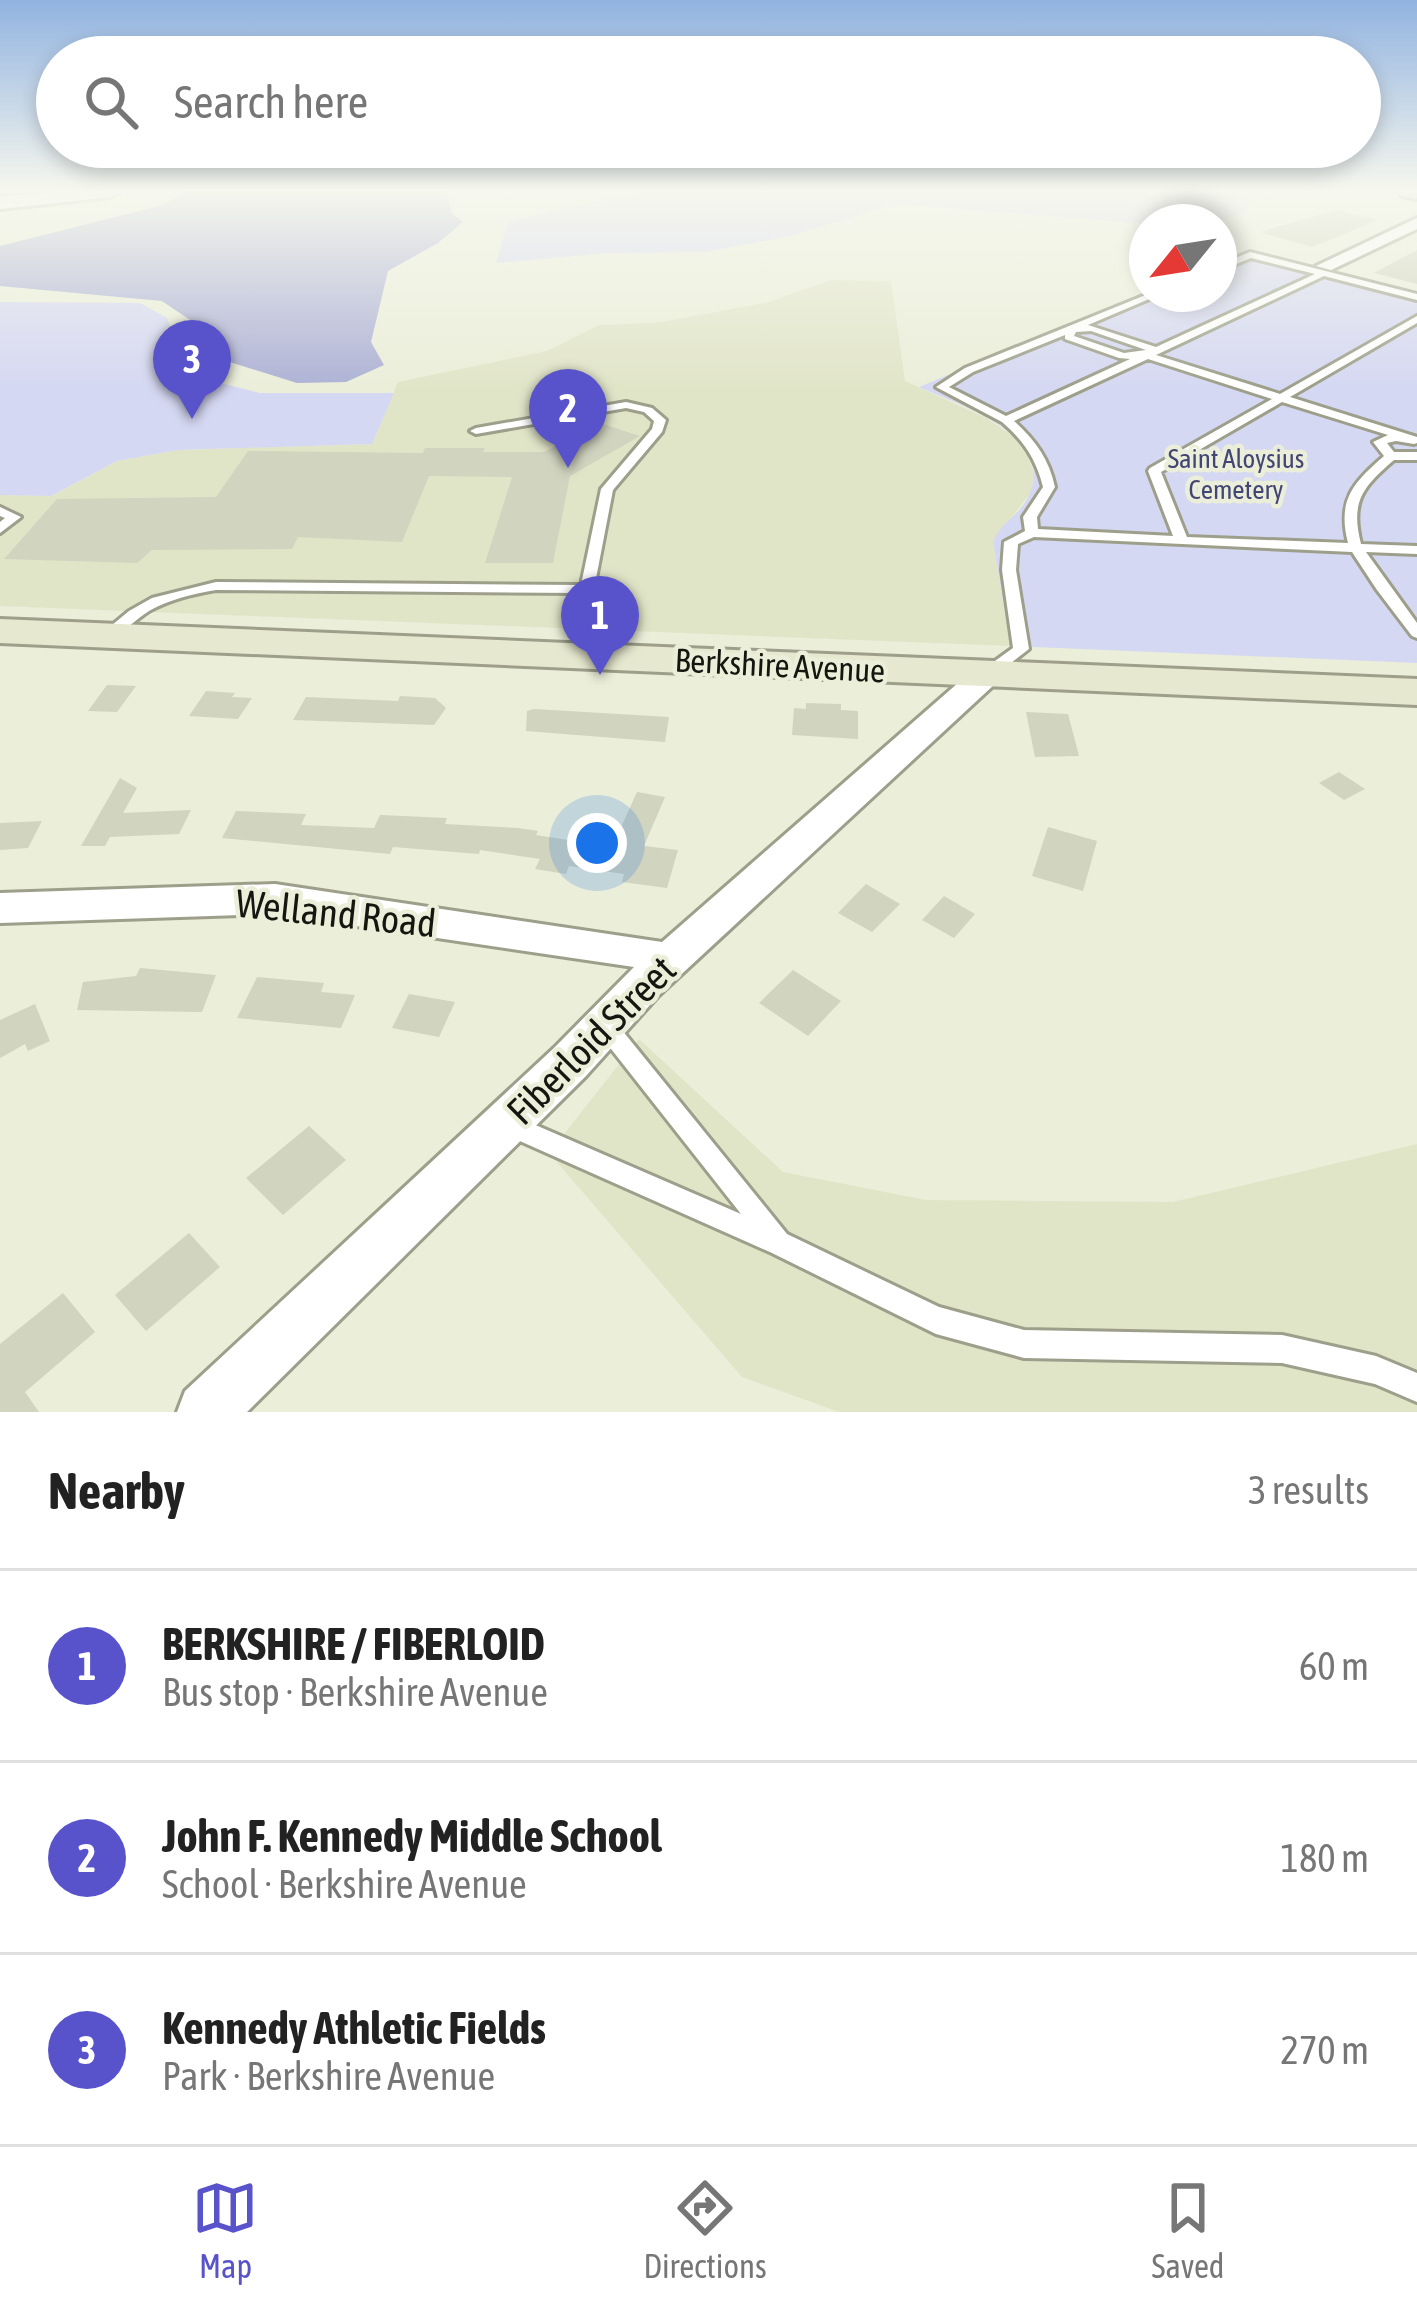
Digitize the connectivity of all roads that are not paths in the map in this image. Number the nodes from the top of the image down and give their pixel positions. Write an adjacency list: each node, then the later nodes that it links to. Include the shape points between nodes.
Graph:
1 (1259, 257): 3 (lane)
2 (1350, 257): 3 (street)
3 (1324, 270): 4 (lane); 8 (lane)
4 (1417, 297)
5 (1129, 305): 7 (lane)
6 (1417, 320): 9 (lane)
7 (1072, 329): 8 (lane, via 1076,340); 8 (lane, via 1142,343 1152,349); 10 (lane, via 941,383)
8 (1147, 355): 9 (lane); 10 (lane)
9 (1281, 398): 12 (lane); 18 (lane, via 1154,471)
10 (1006, 420): 17 (lane, via 1045,466 1049,487 1030,517)
11 (476, 430): 21 (lane, via 626,405 660,420 607,488)
12 (1416, 440): 13 (lane, via 1379,442)
13 (1390, 456): 14 (lane); 19 (lane, via 1351,494 1346,514)
14 (1417, 456)
15 (0, 512): 16 (lane, via 14,517)
16 (0, 530)
17 (1032, 533): 18 (lane); 26 (lane, via 1011,542 1021,649)
18 (1181, 541): 19 (lane)
19 (1357, 549): 20 (lane); 23 (lane)
20 (1417, 550)
21 (587, 589): 24 (lane, via 216,586 143,605); 25 (lane)
22 (0, 631): 24 (main road, Berkshire Avenue)
23 (1417, 633)
24 (108, 635): 25 (main road, Berkshire Avenue)
25 (598, 655): 26 (main road, Berkshire Avenue)
26 (985, 676): 27 (main road, Berkshire Avenue); 31 (street, Fiberloid Street)
27 (1417, 692)
28 (68, 904): 29 (street, Welland Road); 30 (street); 31 (street, Welland Road, via 275,899)
29 (0, 908)
30 (0, 934)
31 (669, 961): 32 (street, Fiberloid Street)
32 (605, 1025): 33 (street, Fiberloid Street); 34 (lane)
33 (507, 1123): 34 (lane); 36 (street, Fiberloid Street)
34 (781, 1244): 35 (lane, via 936,1320 1024,1344 1282,1349)
35 (1417, 1388)
36 (206, 1412)

